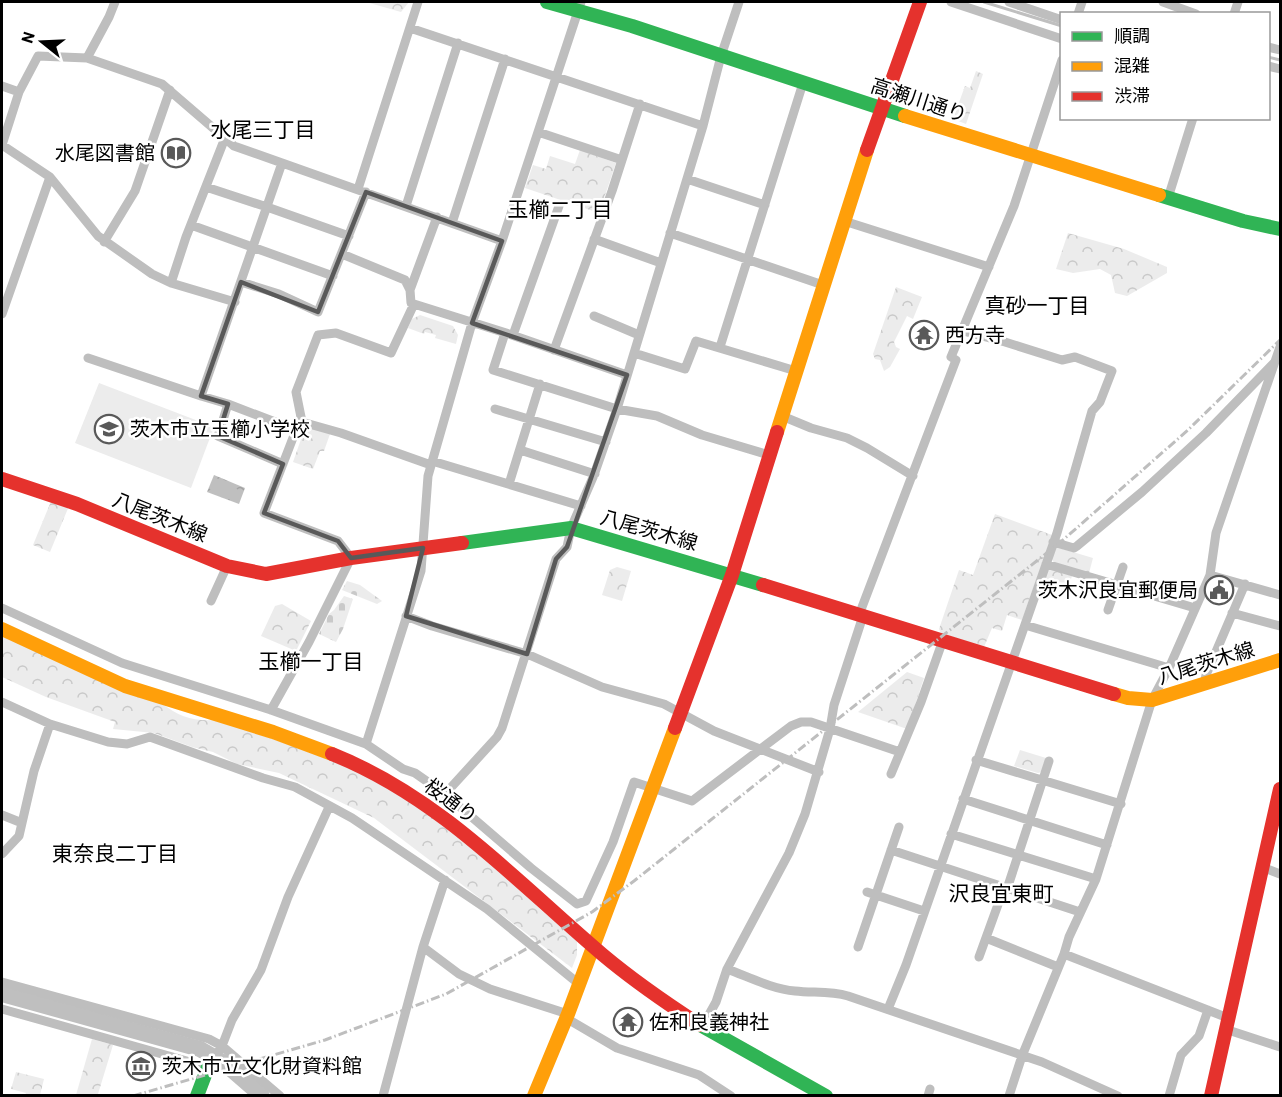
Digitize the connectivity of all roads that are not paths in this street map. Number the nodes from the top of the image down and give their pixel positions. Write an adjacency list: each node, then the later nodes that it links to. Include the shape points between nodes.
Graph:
1 (115, 2): 16 (street)
2 (417, 2): 12 (street)
3 (548, 2): 9 (street, 高瀬川通り)
4 (739, 2): 15 (street)
5 (920, 2): 25 (street)
6 (951, 2): 13 (street)
7 (1009, 2): 11 (street)
8 (1163, 2): 10 (street)
9 (580, 6): 15 (street, 高瀬川通り); 19 (street)
10 (1190, 12)
11 (1060, 19)
12 (410, 28): 14 (street); 36 (street)
13 (1060, 38)
14 (458, 43): 17 (street); 39 (street)
15 (721, 56): 20 (street, 高瀬川通り); 27 (street)
16 (87, 58): 22 (street); 23 (street, via 38,56)
17 (505, 59): 19 (street); 44 (street)
18 (1060, 66): 30 (street)
19 (557, 76): 24 (street); 28 (street)
20 (804, 83): 25 (street, 高瀬川通り); 38 (street)
21 (2, 86): 23 (street)
22 (170, 90): 29 (street); 53 (street, via 135,191)
23 (19, 92): 33 (street, via 2,145)
24 (640, 104): 27 (street); 31 (street)
25 (881, 109): 30 (street, 高瀬川通り); 43 (street)
26 (1191, 120): 37 (street)
27 (703, 126): 34 (street)
28 (538, 132): 31 (street); 52 (street)
29 (225, 138): 32 (street, via 234,146); 35 (street)
30 (1030, 155): 37 (street, 高瀬川通り); 58 (street)
31 (622, 160): 51 (street)
32 (282, 163): 36 (street); 41 (street)
33 (50, 177): 53 (street); 66 (street)
34 (687, 179): 38 (street); 49 (street)
35 (206, 187): 41 (street); 45 (street)
36 (362, 191): 39 (street); 50 (street)
37 (1168, 198): 47 (street, 高瀬川通り)
38 (765, 205): 56 (street)
39 (406, 206): 42 (street)
40 (559, 206): 48 (street)
41 (267, 207): 50 (street); 54 (street)
42 (437, 217): 44 (street); 63 (street)
43 (844, 220): 58 (street); 62 (street)
44 (452, 223): 52 (street)
45 (191, 225): 54 (street); 61 (street)
46 (540, 228): 48 (street)
47 (1281, 229)
48 (550, 232): 70 (street)
49 (670, 233): 56 (street); 57 (street)
50 (349, 236): 55 (street)
51 (594, 239): 57 (street); 74 (street)
52 (502, 241): 68 (street)
53 (104, 242): 61 (street)
54 (253, 248): 59 (street); 60 (street)
55 (342, 254): 59 (street); 63 (street, via 405,280)
56 (748, 260): 62 (street); 72 (street)
57 (661, 263): 71 (street)
58 (989, 267): 69 (street)
59 (333, 276): 60 (street, via 318,312)
60 (241, 282): 64 (street)
61 (171, 283): 64 (street)
62 (823, 285): 78 (street)
63 (410, 290): 65 (street)
64 (235, 302): 81 (street)
65 (414, 304): 68 (street); 87 (street, via 391,353 336,333 318,335 296,392)
66 (2, 314)
67 (594, 316): 71 (street)
68 (472, 323): 70 (street); 91 (street)
69 (963, 331): 94 (street); 99 (street, via 1062,360 1075,357 1112,371 1100,402 1092,411)
70 (509, 334): 74 (street); 80 (street, via 493,370)
71 (639, 335): 75 (street)
72 (720, 347): 75 (street, via 696,341 685,369); 78 (street)
73 (1281, 347): 77 (street)
74 (554, 350): 79 (street)
75 (634, 354): 79 (street)
76 (88, 358): 81 (street)
77 (1278, 359): 99 (street, via 1198,441 1074,548); 105 (street, via 1216,533)
78 (796, 371): 85 (street)
79 (627, 375): 84 (street)
80 (540, 384): 84 (street); 86 (street)
81 (201, 396): 82 (street)
82 (228, 404): 87 (street); 92 (street, via 218,436)
83 (495, 409): 86 (street)
84 (617, 409): 88 (street); 90 (street, via 657,416 702,435)
85 (782, 416): 90 (street); 94 (street, via 847,438)
86 (529, 419): 88 (street); 89 (street)
87 (299, 426): 91 (street, via 341,433); 92 (street)
88 (606, 442): 93 (street)
89 (520, 450): 93 (street); 96 (street)
90 (769, 455): 106 (street)
91 (432, 463): 96 (street); 100 (street)
92 (283, 464): 101 (street, via 264,513 338,541)
93 (595, 474): 97 (street)
94 (913, 476): 115 (street)
95 (2, 479): 103 (street, 八尾茨木線, via 77,504)
96 (509, 484): 97 (street)
97 (581, 506): 98 (street)
98 (572, 528): 100 (street, 八尾茨木線); 106 (street, 八尾茨木線); 121 (street, via 567,547 556,559)
99 (1053, 542): 102 (street)
100 (423, 548): 101 (street, 八尾茨木線); 116 (street, via 421,571)
101 (351, 558): 103 (street, 八尾茨木線, via 269,574); 128 (street)
102 (1046, 564): 108 (street); 117 (street)
103 (227, 566): 110 (street)
104 (1123, 567): 108 (street)
105 (1210, 574): 107 (street); 112 (street)
106 (732, 575): 115 (street, 八尾茨木線); 129 (street)
107 (1245, 584): 109 (street); 114 (street)
108 (1116, 586): 112 (street); 113 (street)
109 (1281, 595)
110 (211, 601)
111 (2, 608): 128 (street, via 122,663)
112 (1195, 608): 124 (street)
113 (1108, 610)
114 (1232, 613): 118 (street); 125 (street)
115 (861, 615): 120 (street, 八尾茨木線); 131 (street)
116 (406, 616): 121 (street); 132 (street)
117 (1025, 624): 123 (street); 124 (street)
118 (1281, 626)
119 (2, 629): 165 (street, 桜通り, via 140,691 276,732 350,760 437,811)
120 (943, 640): 123 (street, 八尾茨木線); 134 (street)
121 (527, 654): 129 (street, via 602,687 664,704); 142 (street, via 497,737)
122 (1281, 660): 125 (street, 八尾茨木線)
123 (1012, 661): 126 (street, 八尾茨木線, via 1128,698); 135 (street)
124 (1169, 668): 126 (street)
125 (1204, 685): 126 (street, 八尾茨木線)
126 (1152, 700): 144 (street)
127 (2, 702): 130 (street)
128 (271, 710): 132 (street)
129 (681, 714): 133 (street); 140 (street)
130 (50, 724): 145 (street, via 108,742 127,744 150,737 295,787); 148 (street)
131 (830, 729): 133 (street, via 801,722); 134 (street); 137 (street)
132 (366, 744): 142 (street)
133 (762, 749): 137 (street); 140 (street, via 692,801)
134 (900, 752): 138 (street)
135 (976, 760): 139 (street); 143 (street)
136 (1049, 761): 139 (street)
137 (819, 772): 171 (street, via 789,853)
138 (891, 774)
139 (1043, 779): 144 (street); 147 (street)
140 (654, 789): 142 (street, via 634,782 599,872 585,901 576,904); 165 (street)
141 (1280, 791): 156 (street)
142 (445, 794)
143 (963, 800): 147 (street); 150 (street)
144 (1121, 804): 151 (street)
145 (329, 807): 159 (street); 181 (street, via 288,897 261,970)
146 (2, 815): 148 (street)
147 (1029, 821): 151 (street); 154 (street)
148 (22, 823): 153 (street, via 19,836)
149 (899, 827): 152 (street)
150 (951, 834): 154 (street); 155 (street)
151 (1107, 845): 158 (street)
152 (891, 850): 155 (street); 161 (street)
153 (2, 854)
154 (1018, 855): 158 (street); 160 (street)
155 (939, 867): 160 (street); 162 (street)
156 (1262, 867): 157 (street); 178 (street)
157 (1281, 874)
158 (1096, 879): 163 (street)
159 (445, 880): 166 (street); 173 (street)
160 (1006, 888): 163 (street); 164 (street)
161 (871, 893): 162 (street); 167 (street)
162 (924, 911): 175 (street)
163 (1080, 912): 168 (street)
164 (986, 938): 169 (street); 170 (street)
165 (593, 946): 173 (street); 179 (street, 桜通り)
166 (423, 947): 177 (street, via 459,974 490,989); 186 (street)
167 (858, 947)
168 (1064, 954): 170 (street); 176 (street)
169 (979, 957)
170 (1058, 967): 182 (street)
171 (727, 969): 175 (street, via 782,989 835,992); 179 (street)
172 (2, 982): 181 (street, via 209,1039)
173 (579, 984): 177 (street)
174 (2, 1009): 183 (street)
175 (888, 1009): 182 (street)
176 (1208, 1010): 178 (street); 192 (street, via 1199,1036 1180,1055)
177 (567, 1016): 187 (street); 188 (street, via 617,1048 699,1075)
178 (1227, 1023): 180 (street); 193 (street)
179 (702, 1027): 189 (street, 桜通り)
180 (1281, 1047)
181 (221, 1048): 183 (street); 185 (street)
182 (1022, 1056): 190 (street); 191 (street)
183 (209, 1065): 184 (street)
184 (197, 1095)
185 (280, 1095)
186 (383, 1095)
187 (534, 1095)
188 (730, 1095)
189 (826, 1095)
190 (1009, 1095)
191 (1118, 1095)
192 (1169, 1095)
193 (1211, 1095)

